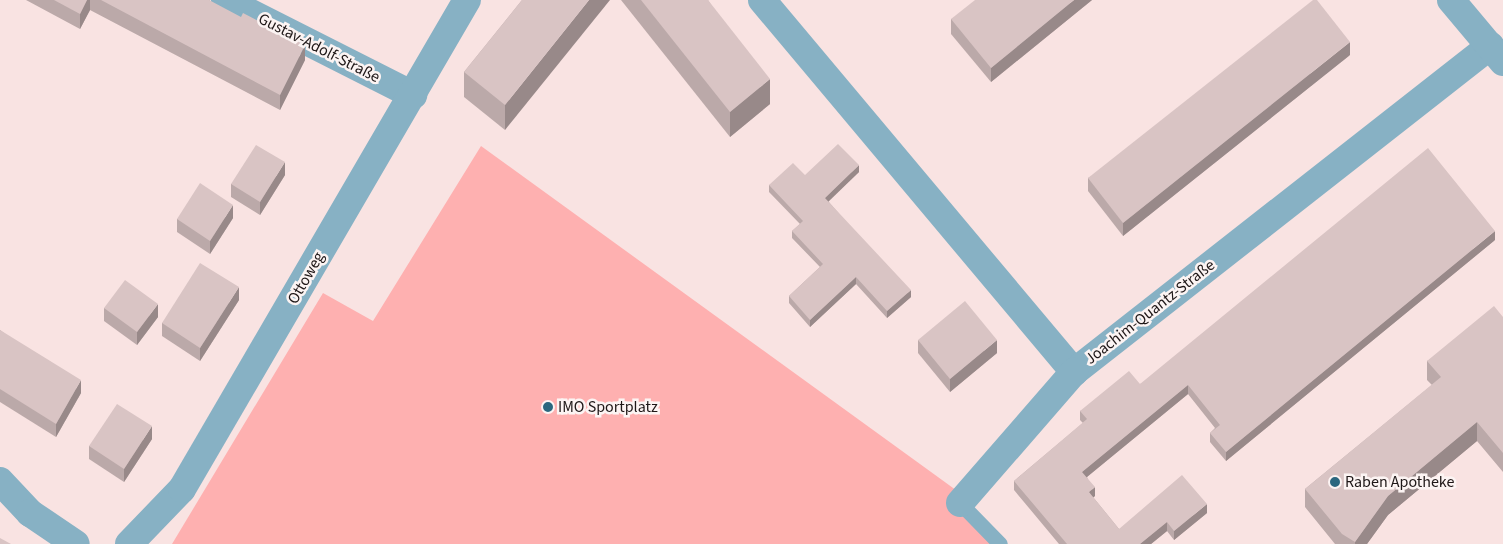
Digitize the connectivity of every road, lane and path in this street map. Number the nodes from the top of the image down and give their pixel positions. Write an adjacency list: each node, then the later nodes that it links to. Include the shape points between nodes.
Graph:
1 (225, 0): 6 (street, Gustav-Adolf-Straße)
2 (467, 0): 6 (street, Ottoweg)
3 (762, 0): 7 (street, Joachim-Quantz-Straße)
4 (1451, 0): 5 (street)
5 (1497, 54): 7 (street, Joachim-Quantz-Straße)
6 (413, 95): 11 (street, Ottoweg, via 182,489 155,521)
7 (1074, 372): 9 (street)
8 (0, 481): 10 (street, via 30,513)
9 (960, 503): 12 (lane)
10 (76, 544)
11 (129, 544)
12 (1000, 544)

